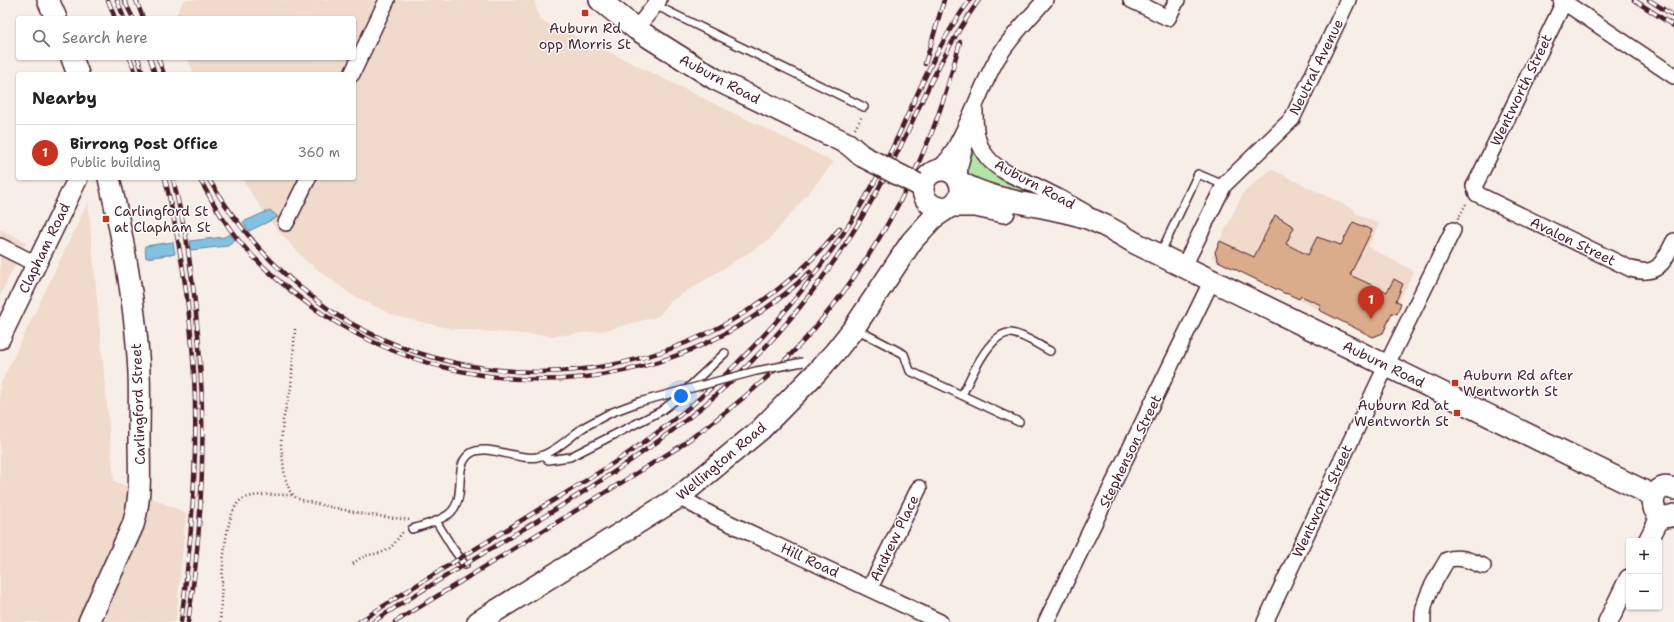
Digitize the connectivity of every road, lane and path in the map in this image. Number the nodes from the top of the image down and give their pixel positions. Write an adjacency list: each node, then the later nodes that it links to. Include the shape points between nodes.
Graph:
1 (48, 0): 10 (main road)
2 (387, 0): 14 (street)
3 (600, 0): 11 (main road, Auburn Road)
4 (1045, 0): 16 (street, via 997,58)
5 (1131, 0): 6 (street, via 1168,18)
6 (1177, 0)
7 (1348, 0): 25 (street, Neutral Avenue, via 1292,119)
8 (1563, 1): 15 (street); 24 (street, Wentworth Street)
9 (657, 2): 11 (street); 17 (lane)
10 (55, 16)
11 (636, 29): 18 (main road, Auburn Road, via 715,79)
12 (73, 60): 13 (main road)
13 (77, 72)
14 (353, 72)
15 (1674, 76)
16 (974, 109): 22 (street, via 960,164); 23 (street, via 952,154); 28 (street, Auburn Road, via 978,139 991,162)
17 (864, 111): 18 (path)
18 (858, 145): 23 (main road, Auburn Road, bridge)
19 (77, 180): 35 (street, Clapham Road)
20 (109, 180): 63 (main road, Carlingford Street, via 133,308 139,373 139,486 133,525)
21 (307, 180): 27 (street)
22 (960, 181): 23 (main road, via 948,170); 26 (main road, via 960,196); 28 (main road, Auburn Road, via 982,193 1082,216)
23 (926, 182): 26 (main road, via 932,206); 30 (main road, Wellington Road, via 922,211)
24 (1476, 183): 29 (path); 31 (street, Avalon Street, via 1477,194 1484,198 1631,269 1654,271 1660,266)
25 (1224, 185): 34 (lane, via 1198,174); 36 (street, Neutral Avenue)
26 (949, 207): 30 (main road, Wellington Road, via 929,222); 32 (main road, Auburn Road, via 981,207)
27 (286, 223)
28 (1109, 226): 32 (main road, Auburn Road)
29 (1453, 230): 43 (street, Wentworth Street)
30 (912, 241): 38 (main road, Wellington Road)
31 (1674, 241)
32 (1135, 243): 34 (main road, Auburn Road)
33 (0, 246): 35 (street)
34 (1160, 254): 36 (main road, Auburn Road)
35 (36, 264): 40 (street, Clapham Road)
36 (1184, 266): 37 (main road, Auburn Road)
37 (1212, 280): 43 (main road, Auburn Road); 67 (street, Stephenson Street)
38 (854, 328): 44 (main road, Wellington Road); 45 (lane, via 904,354 910,371)
39 (295, 329): 50 (path, via 290,388 281,445 285,478)
40 (0, 339)
41 (1050, 351): 45 (lane, via 1022,336 1010,333 1000,335 980,360)
42 (725, 353): 47 (lane, via 661,411 570,457 548,460)
43 (1387, 364): 51 (main road, Auburn Road); 68 (street, Wentworth Street)
44 (810, 368): 47 (lane, bridge, via 756,371 639,402 610,413); 52 (main road, Wellington Road, via 760,430)
45 (962, 395): 46 (lane)
46 (1018, 422)
47 (543, 455): 54 (lane, via 526,458 487,450 473,452 462,465 457,504 450,513)
48 (919, 488): 62 (street, Andrew Place)
49 (1674, 490): 51 (main road, via 1661,489)
50 (293, 495): 55 (path, via 308,502); 64 (path, via 247,496 236,504 225,542)
51 (1654, 496): 53 (main road, via 1654,509)
52 (679, 497): 62 (street, Hill Road); 65 (main road, Wellington Road)
53 (1668, 515): 57 (street)
54 (436, 521): 55 (lane); 59 (lane)
55 (425, 524): 56 (lane)
56 (412, 528): 58 (path, via 402,532 395,543 386,550 366,555)
57 (1650, 538)
58 (353, 564)
59 (466, 565)
60 (1484, 566): 69 (street, via 1455,557 1447,560 1427,598 1422,612)
61 (1626, 585): 70 (street)
62 (870, 588): 66 (street, Hill Road)
63 (89, 622)
64 (220, 622)
65 (478, 622)
66 (940, 622)
67 (1046, 622)
68 (1265, 622)
69 (1423, 622)
70 (1608, 622)

